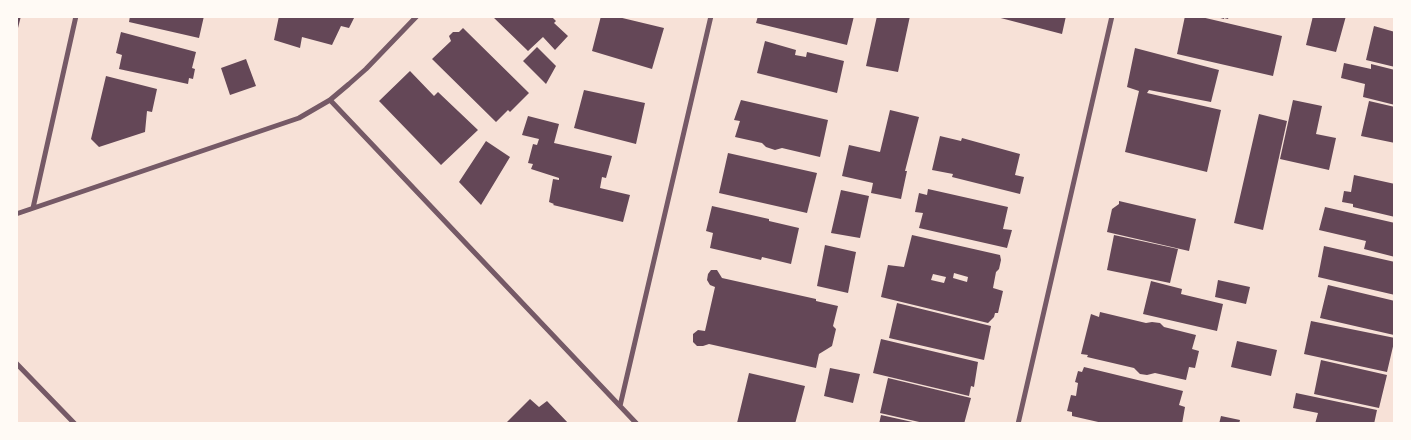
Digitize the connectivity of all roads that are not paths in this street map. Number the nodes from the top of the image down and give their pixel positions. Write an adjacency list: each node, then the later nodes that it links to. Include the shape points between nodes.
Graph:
1 (76, 16): 6 (street)
2 (416, 16): 5 (street, via 366,69)
3 (711, 16): 9 (street)
4 (1112, 16): 12 (street)
5 (330, 100): 6 (street, via 299,118); 9 (street)
6 (33, 208): 7 (street)
7 (16, 214)
8 (16, 363): 10 (street)
9 (620, 406): 11 (street)
10 (75, 424)
11 (637, 424)
12 (1018, 424)

